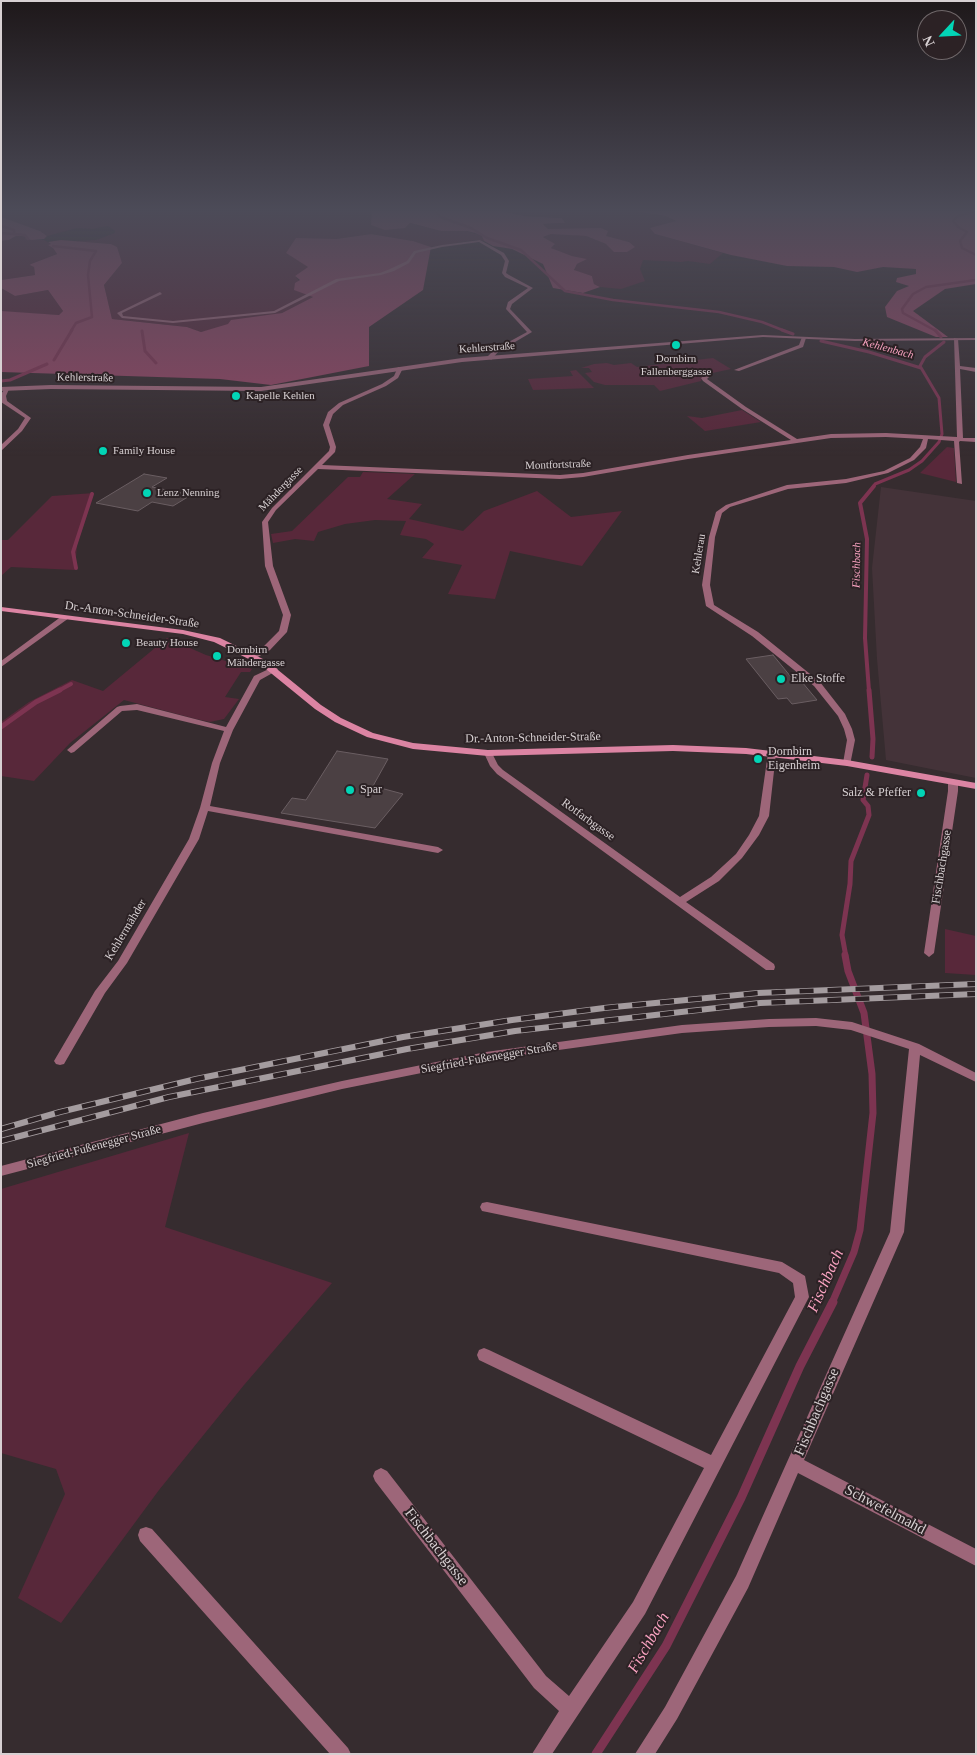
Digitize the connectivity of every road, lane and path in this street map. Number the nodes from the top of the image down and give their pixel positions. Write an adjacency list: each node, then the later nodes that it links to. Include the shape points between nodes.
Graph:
1 (160, 293): 2 (street, via 119,313 122,317 173,322 275,312)
2 (313, 293)
3 (524, 293): 7 (street, via 510,303 508,309 530,332 496,351)
4 (804, 338): 5 (street, Kehlerstraße); 7 (street, Kehlerstraße, via 735,337); 10 (street, via 801,346)
5 (956, 339): 6 (street, Kehlerstraße); 8 (street)
6 (976, 339)
7 (491, 358): 9 (street, Kehlerstraße)
8 (958, 367): 11 (street); 15 (street, via 962,436)
9 (400, 368): 13 (street, Kehlerstraße, via 261,389); 19 (street, Mähdergasse, via 396,376 384,385 341,404 330,413 326,425 332,452)
10 (738, 370)
11 (976, 370)
12 (706, 377): 16 (street, via 744,408)
13 (4, 389): 18 (street, via 4,402 28,418)
14 (928, 437): 15 (street, Montfortstraße); 16 (street, Montfortstraße, via 858,435); 30 (street, Kehlerau, via 912,459 886,472 846,481 787,487 728,506 719,512 712,537 706,585 710,606 755,634 817,684 848,729 851,740)
15 (959, 439): 17 (street, Montfortstraße); 20 (street, via 956,442)
16 (796, 440): 19 (street, Montfortstraße, via 568,476)
17 (976, 440)
18 (1, 449)
19 (318, 467): 23 (street, Mähdergasse, via 274,509 265,522 269,566 287,615 283,632)
20 (960, 482)
21 (1, 609): 22 (main road, Dr.-Anton-Schneider-Straße)
22 (65, 618): 23 (main road, Dr.-Anton-Schneider-Straße, via 183,632 217,640); 24 (street)
23 (253, 656): 25 (main road, Dr.-Anton-Schneider-Straße)
24 (1, 665)
25 (274, 670): 26 (street, Kehlermähder, via 258,678); 28 (main road, Dr.-Anton-Schneider-Straße, via 318,707 370,735 433,749)
26 (228, 730): 27 (street, via 137,707 120,709); 33 (street, Kehlermähder)
27 (72, 750)
28 (488, 753): 29 (main road, Dr.-Anton-Schneider-Straße, via 673,748); 35 (street, Rotfarbgasse, via 500,772)
29 (772, 753): 30 (main road, Dr.-Anton-Schneider-Straße); 35 (street, via 764,816 754,835 739,856 715,879)
30 (847, 763): 31 (main road, Dr.-Anton-Schneider-Straße)
31 (953, 782): 32 (main road, Dr.-Anton-Schneider-Straße); 36 (street, Fischbachgasse)
32 (976, 786)
33 (205, 808): 34 (street); 39 (street, Kehlermähder, via 194,839 178,868)
34 (438, 850)
35 (680, 901): 37 (street, Rotfarbgasse)
36 (929, 953)
37 (770, 967)
38 (915, 1047): 40 (street, Siegfried-Fußenegger Straße); 41 (street, Siegfried-Fußenegger Straße, via 852,1026 816,1022 682,1029 486,1056 342,1085); 44 (street, Fischbachgasse, via 897,1232)
39 (60, 1061)
40 (976, 1078)
41 (1, 1171)
42 (487, 1207): 45 (street, via 782,1268 800,1280 802,1297)
43 (484, 1354): 45 (street)
44 (795, 1463): 48 (street, Schwefelmahd); 52 (street, Fischbachgasse, via 742,1582 671,1713)
45 (715, 1465): 49 (street, via 639,1608)
46 (381, 1476): 49 (street, Fischbachgasse, via 540,1682)
47 (146, 1535): 50 (street)
48 (976, 1558)
49 (570, 1709): 51 (street)
50 (342, 1754)
51 (541, 1754)
52 (644, 1754)

